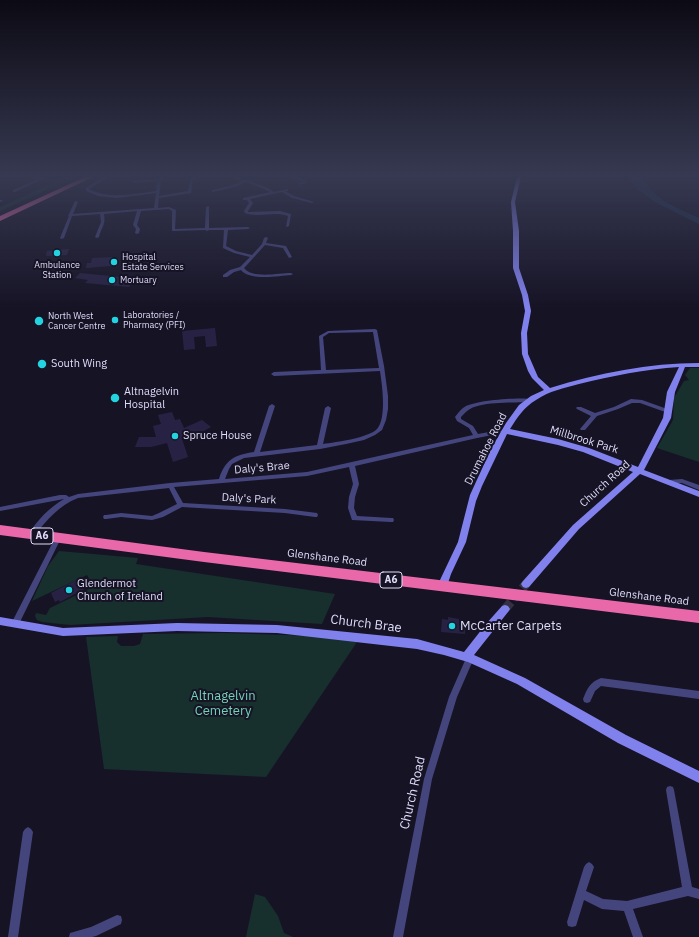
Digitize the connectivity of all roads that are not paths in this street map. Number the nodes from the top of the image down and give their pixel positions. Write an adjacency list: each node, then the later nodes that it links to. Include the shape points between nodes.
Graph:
1 (68, 221): 13 (street)
2 (103, 221): 14 (street)
3 (136, 221): 12 (street)
4 (173, 221): 11 (street, via 173,230)
5 (207, 221): 11 (street)
6 (288, 221): 8 (street)
7 (515, 221): 27 (street, via 516,268 528,311 524,333 525,354 535,378)
8 (287, 226)
9 (248, 228): 10 (street)
10 (226, 229): 11 (street); 17 (street, via 224,247)
11 (207, 230)
12 (137, 233)
13 (62, 238)
14 (97, 238)
15 (266, 238): 16 (street)
16 (264, 244): 17 (street); 18 (street, via 285,247)
17 (252, 256): 19 (street)
18 (290, 257)
19 (242, 268): 20 (street, via 251,276); 21 (street)
20 (291, 274)
21 (225, 276)
22 (682, 364): 23 (street, Drumahoe Road); 27 (street, Drumahoe Road, via 625,371); 32 (street, Church Road, via 671,392)
23 (699, 365)
24 (382, 369): 25 (street); 25 (street, via 375,330 328,332 321,336); 37 (street, via 386,386 381,428 368,437)
25 (324, 372): 26 (street)
26 (274, 374)
27 (550, 391): 28 (street, Drumahoe Road)
28 (530, 400): 35 (street, Drumahoe Road, via 511,420); 36 (street, via 467,408 458,417 459,420 468,425)
29 (272, 406): 38 (street)
30 (328, 408): 37 (street)
31 (579, 408): 33 (street)
32 (668, 411): 33 (street, via 635,400); 40 (street, Church Road, via 663,429)
33 (595, 415): 34 (street)
34 (583, 429)
35 (506, 431): 36 (street, Daly's Brae); 40 (street, Millbrook Park, via 576,447); 54 (street, Drumahoe Road, via 475,494 462,542 444,578)
36 (477, 436): 39 (street, Daly's Brae)
37 (320, 447): 38 (street)
38 (256, 455): 41 (street, via 236,459 227,466)
39 (352, 465): 41 (street, Daly's Brae, via 290,476); 49 (street, via 356,484 351,503 354,518)
40 (640, 470): 43 (street, Millbrook Park); 53 (street, Church Road, via 576,527)
41 (221, 481): 42 (street, Daly's Brae)
42 (170, 485): 44 (street, Daly's Brae, via 89,494); 45 (street)
43 (699, 492)
44 (68, 499): 46 (street, via 60,497); 51 (street, Daly's Brae, via 50,512)
45 (181, 505): 47 (street, Daly's Park, via 285,511); 48 (street, Daly's Park, via 152,518)
46 (0, 509)
47 (315, 516)
48 (106, 517)
49 (391, 520)
50 (0, 530): 51 (highway, Glenshane Road / A6)
51 (32, 534): 52 (highway, Glenshane Road / A6)
52 (58, 538): 54 (highway, Glenshane Road / A6); 58 (street)
53 (526, 584)
54 (443, 586): 56 (highway, Glenshane Road / A6)
55 (505, 609): 59 (street, Church Road, via 489,626)
56 (699, 617)
57 (0, 621): 58 (street, Church Brae)
58 (15, 624): 59 (street, Church Brae, via 63,632 177,627 277,629 417,644)
59 (468, 657): 62 (street, Church Brae, via 534,688 628,742); 74 (street, Church Road, via 428,779)
60 (699, 695): 61 (street, via 601,682 589,692)
61 (587, 699)
62 (699, 777)
63 (670, 790): 66 (street)
64 (28, 832): 72 (street)
65 (588, 867): 67 (street)
66 (688, 891): 68 (street); 69 (street)
67 (581, 894): 69 (street, via 602,904); 71 (street)
68 (699, 894)
69 (627, 906): 75 (street)
70 (117, 920): 73 (street)
71 (572, 922)
72 (13, 937)
73 (74, 937)
74 (398, 937)
75 (638, 937)

